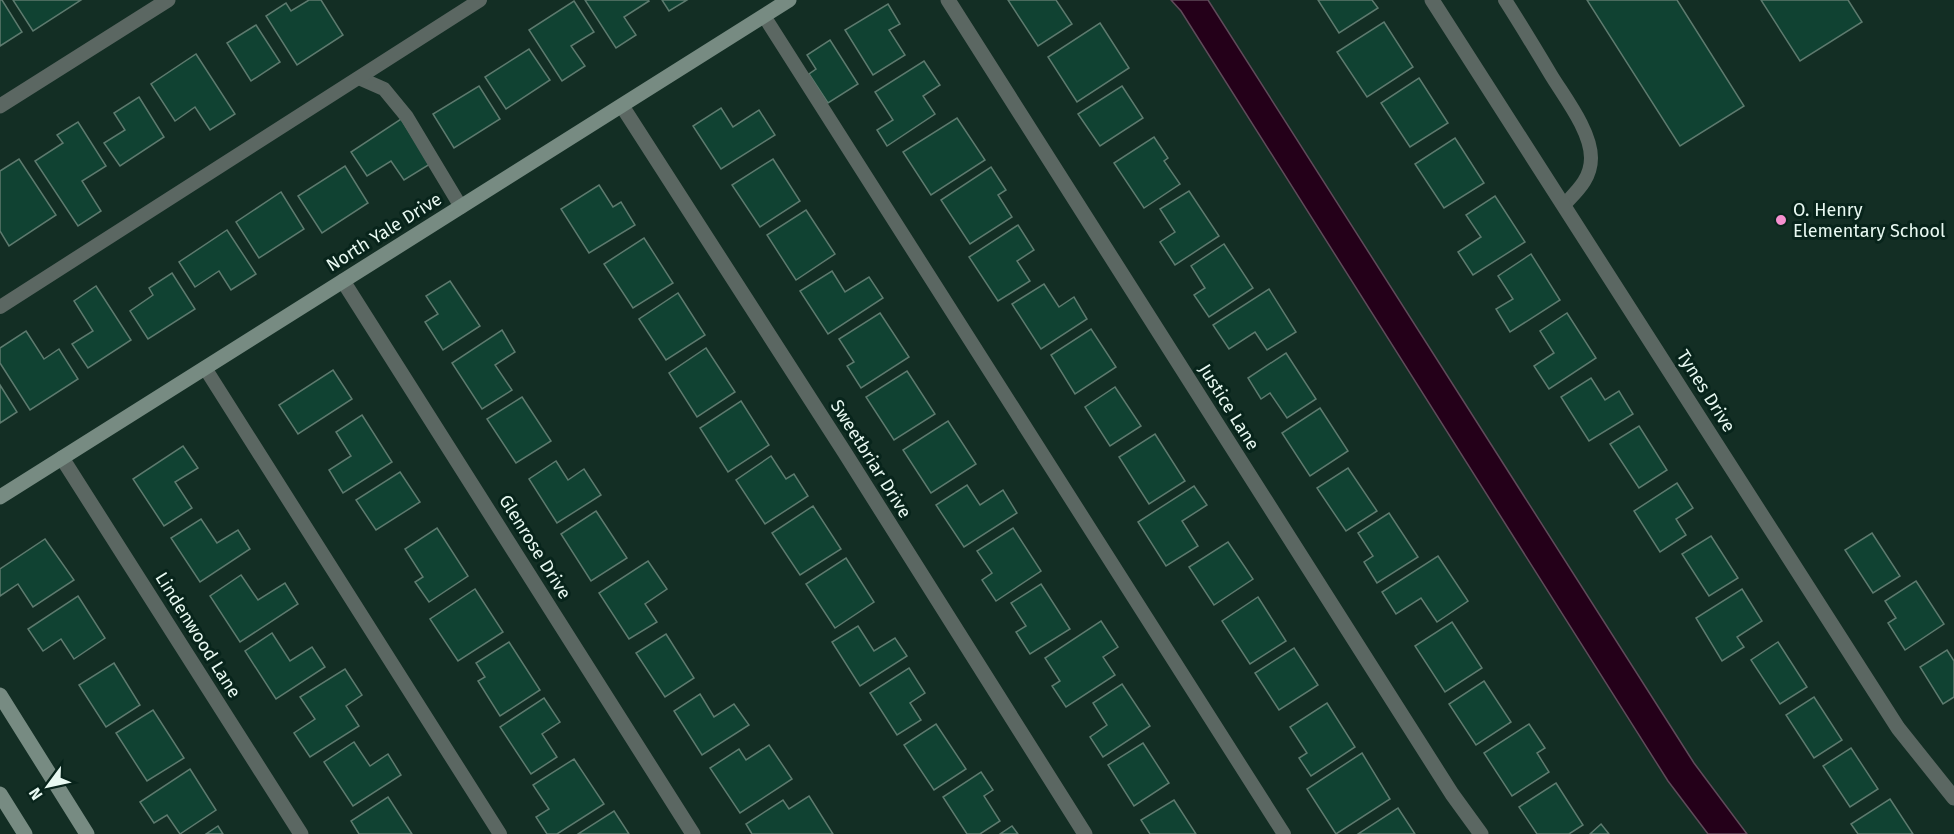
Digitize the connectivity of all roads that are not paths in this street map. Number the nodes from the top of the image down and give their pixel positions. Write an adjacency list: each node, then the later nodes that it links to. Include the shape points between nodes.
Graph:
1 (168, 0): 9 (street)
2 (480, 0): 8 (lane)
3 (789, 0): 7 (street, North Yale Drive)
4 (948, 0): 28 (street, Justice Lane)
5 (1432, 0): 11 (street, Tynes Drive)
6 (1505, 0): 11 (lane, via 1588,139 1591,159 1587,178)
7 (764, 16): 10 (street, North Yale Drive); 27 (lane)
8 (359, 78): 12 (lane, via 384,89 407,117); 14 (lane)
9 (0, 106)
10 (622, 106): 12 (street, North Yale Drive); 26 (street, Sweetbriar Drive)
11 (1564, 205): 20 (street, Tynes Drive, via 1898,728)
12 (461, 207): 13 (street, North Yale Drive)
13 (343, 281): 15 (street, North Yale Drive); 25 (street, Glenrose Drive)
14 (0, 307)
15 (205, 368): 16 (street, North Yale Drive); 24 (lane)
16 (62, 458): 17 (street, North Yale Drive); 23 (street, Lindenwood Lane)
17 (0, 497)
18 (0, 695): 22 (street)
19 (0, 794): 21 (street)
20 (1954, 798)
21 (25, 834)
22 (87, 834)
23 (301, 834)
24 (500, 834)
25 (693, 834)
26 (1085, 834)
27 (1284, 834)
28 (1480, 834)

